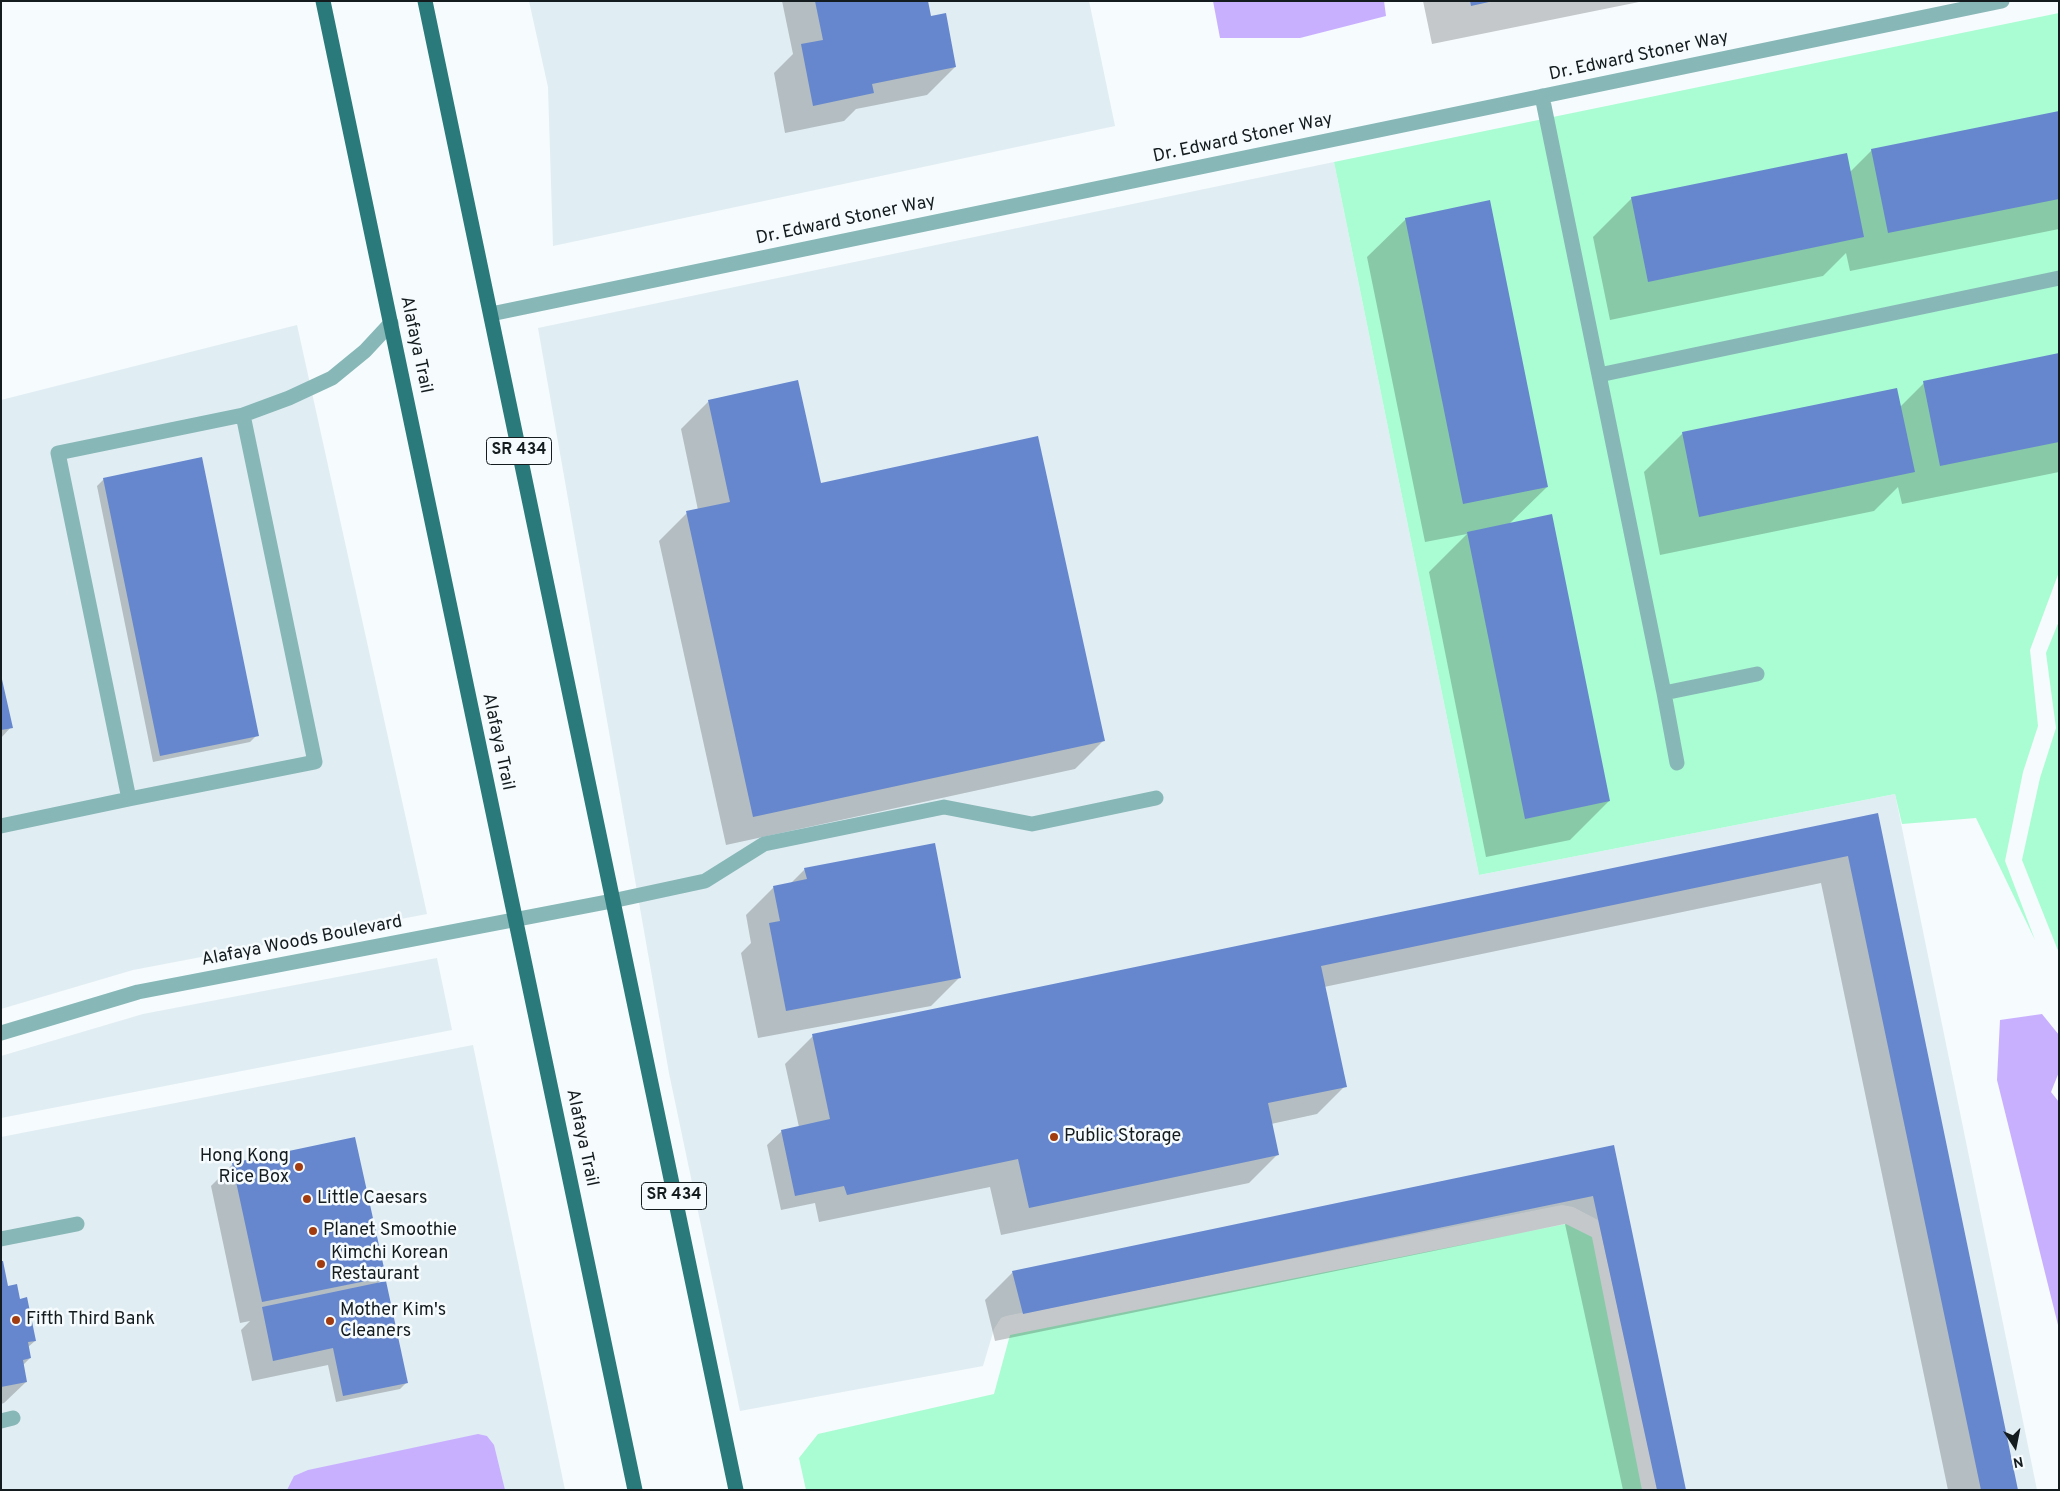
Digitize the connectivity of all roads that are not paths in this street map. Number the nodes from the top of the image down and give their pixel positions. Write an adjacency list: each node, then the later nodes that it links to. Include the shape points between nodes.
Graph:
1 (323, 1): 7 (main road, Alafaya Trail)
2 (425, 1): 6 (main road, SR 434)
3 (2002, 1): 4 (street, Dr. Edward Stoner Way)
4 (1542, 96): 6 (street, Dr. Edward Stoner Way); 8 (street)
5 (2059, 278): 8 (street)
6 (491, 314): 16 (main road, SR 434)
7 (391, 323): 9 (street, via 365,351 332,378); 17 (main road, Alafaya Trail)
8 (1599, 375): 11 (street)
9 (243, 415): 14 (street, via 58,453); 14 (street, via 315,762)
10 (1757, 674): 11 (street)
11 (1664, 693): 12 (street)
12 (1677, 763)
13 (1156, 798): 16 (street, Alafaya Woods Boulevard, via 1032,824 944,807 764,844 705,881)
14 (129, 799): 15 (street)
15 (1, 826)
16 (612, 901): 17 (street, Alafaya Woods Boulevard); 22 (main road, SR 434)
17 (516, 920): 18 (street, Alafaya Woods Boulevard, via 138,992); 21 (main road, Alafaya Trail)
18 (1, 1033)
19 (77, 1224): 20 (street)
20 (1, 1239)
21 (635, 1490)
22 (736, 1490)

